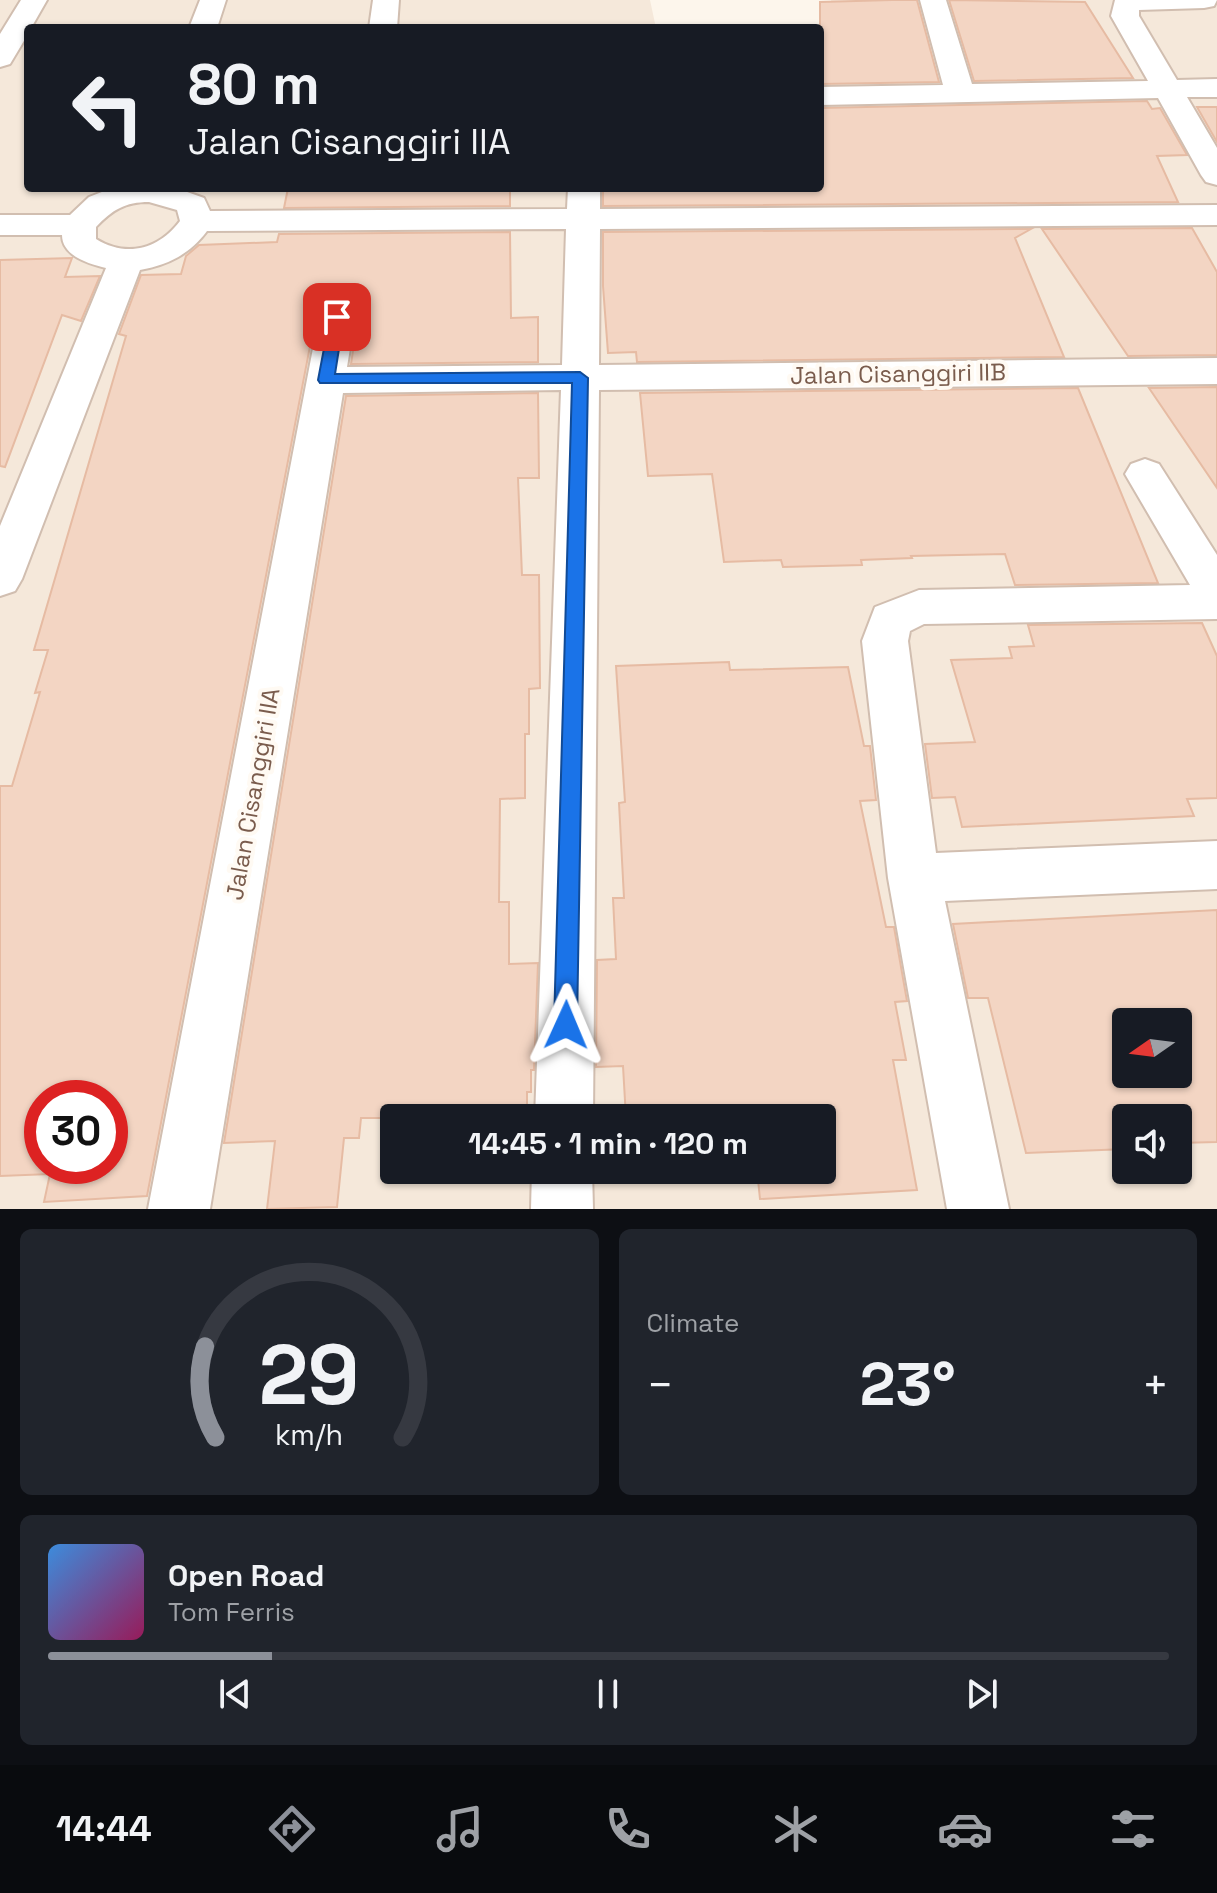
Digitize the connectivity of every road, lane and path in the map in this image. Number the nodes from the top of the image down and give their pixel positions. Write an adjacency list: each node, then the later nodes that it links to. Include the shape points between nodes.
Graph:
1 (34, 0): 8 (street)
2 (213, 0): 6 (street)
3 (386, 0): 7 (street)
4 (933, 0): 11 (street)
5 (1204, 0): 9 (street, via 1125,5 1125,16)
6 (204, 24)
7 (383, 24)
8 (0, 58)
9 (1164, 88): 10 (street); 11 (street); 13 (street)
10 (1217, 88)
11 (961, 95): 12 (street)
12 (824, 96)
13 (1217, 175)
14 (138, 192): 20 (street, via 104,202)
15 (159, 192): 18 (street, via 192,205)
16 (584, 204): 17 (street); 18 (street); 24 (street)
17 (1217, 215)
18 (197, 221): 21 (street, via 186,240 159,255)
19 (0, 225): 20 (street)
20 (79, 225): 21 (street, via 79,243 96,257)
21 (126, 262): 27 (street)
22 (337, 317): 25 (street, Jalan Cisanggiri IIA)
23 (1217, 371): 24 (street, Jalan Cisanggiri IIB)
24 (580, 378): 25 (street); 32 (street)
25 (326, 380): 34 (street, Jalan Cisanggiri IIA)
26 (1145, 474): 28 (street)
27 (0, 579)
28 (1217, 592)
29 (1217, 602): 31 (street, via 919,607 891,620 885,641)
30 (1217, 865): 31 (street)
31 (914, 878): 36 (street)
32 (564, 1104)
33 (562, 1184): 35 (street)
34 (179, 1209)
35 (562, 1209)
36 (978, 1209)

